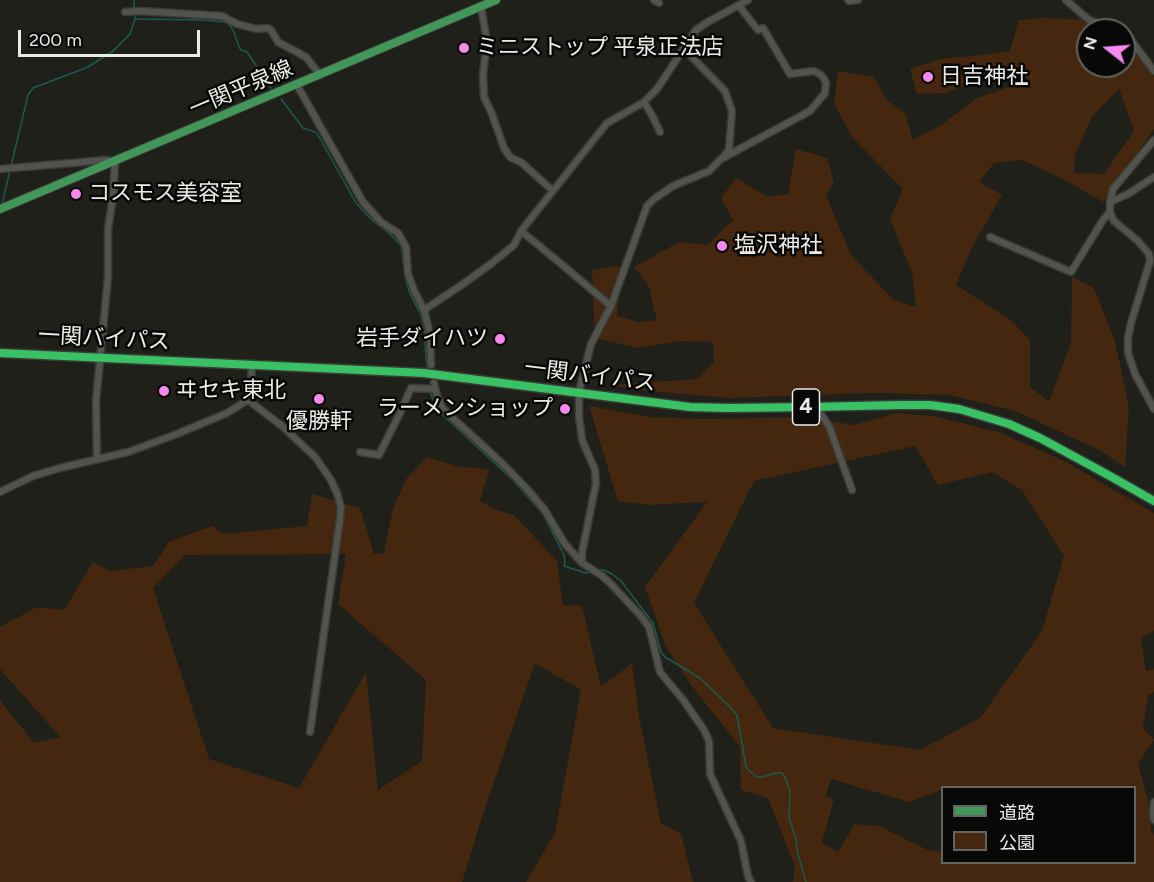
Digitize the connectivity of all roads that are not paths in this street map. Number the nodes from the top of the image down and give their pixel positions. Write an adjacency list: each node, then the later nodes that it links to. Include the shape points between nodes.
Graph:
1 (496, 0): 6 (main road, 一関平泉線)
2 (748, 0): 7 (street)
3 (848, 0): 4 (street)
4 (858, 0)
5 (1066, 0): 9 (street)
6 (481, 6): 13 (main road, 一関平泉線); 22 (street, via 487,42 484,97 510,157)
7 (739, 6): 10 (street, via 696,30); 18 (street, via 758,30 763,28 790,74 814,71 826,83 825,93 810,111)
8 (126, 12): 13 (street, via 222,16 237,24 267,28 278,42 306,57)
9 (1087, 18)
10 (686, 46): 15 (street); 18 (street, via 725,91 732,111 729,150)
11 (1136, 47): 12 (street)
12 (1154, 71)
13 (320, 75): 14 (main road, 一関平泉線)
14 (297, 85): 19 (main road, 一関平泉線); 29 (street, via 363,202 381,222 398,233 406,247 408,274)
15 (644, 102): 16 (street); 22 (street, via 607,123)
16 (660, 132)
17 (1154, 140): 23 (street, via 1113,189)
18 (721, 159): 28 (street, via 709,171 673,186 647,206)
19 (115, 162): 20 (street); 24 (main road, 一関平泉線); 31 (street)
20 (0, 170)
21 (1154, 177): 23 (street)
22 (553, 191): 26 (street)
23 (1110, 202): 25 (street)
24 (1, 209)
25 (1110, 212): 27 (street, via 1071,272); 38 (street, via 1114,221 1149,254 1131,323 1128,353)
26 (521, 231): 28 (street); 29 (street, via 514,244 492,263)
27 (990, 237)
28 (611, 306): 35 (street, via 591,344)
29 (424, 310): 33 (street)
30 (0, 353): 31 (highway, 一関バイパス / 4)
31 (101, 357): 32 (highway, 一関バイパス / 4); 40 (street, via 96,401)
32 (252, 364): 34 (highway, 一関バイパス / 4, bridge, via 424,373); 36 (street)
33 (431, 364)
34 (436, 382): 35 (highway, 一関バイパス / 4); 39 (street, via 411,388 379,455); 44 (street, via 437,396 444,409 544,509)
35 (579, 392): 37 (highway, 一関バイパス / 4, via 690,406); 44 (street, via 582,440 595,470 596,483)
36 (248, 400): 40 (street, via 177,434); 45 (street, via 315,457 331,480 340,507)
37 (816, 407): 41 (street, via 829,426); 43 (highway, 一関バイパス / 4, via 930,405 959,409 1040,438)
38 (1154, 409)
39 (360, 452)
40 (97, 459): 42 (street, via 33,476)
41 (852, 490)
42 (0, 492)
43 (1154, 501)
44 (582, 563): 48 (street, via 599,573 645,621 660,672 705,730 710,774 741,841)
45 (310, 732)
46 (1154, 802): 47 (street)
47 (1154, 820)
48 (751, 882)

